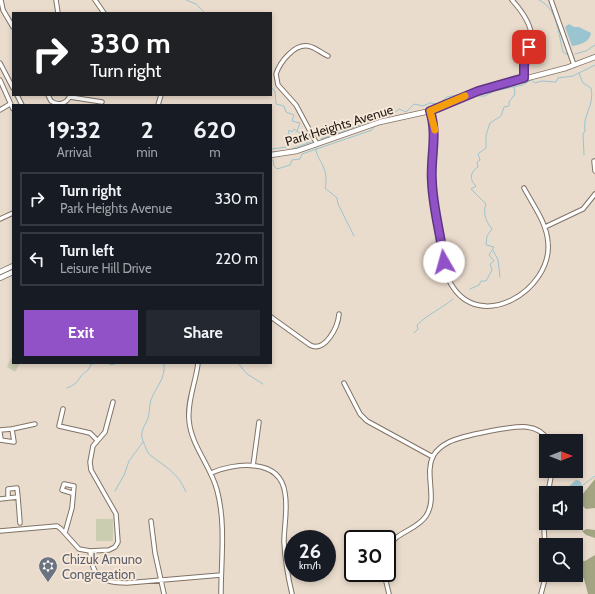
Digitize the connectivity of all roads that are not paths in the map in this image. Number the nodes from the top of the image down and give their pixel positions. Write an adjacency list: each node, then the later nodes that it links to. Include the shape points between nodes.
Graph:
1 (1, 0): 8 (street, via 3,10)
2 (56, 0): 6 (street)
3 (95, 0): 7 (street)
4 (512, 0): 13 (street, via 525,17 531,31)
5 (551, 0): 12 (street)
6 (58, 12)
7 (103, 12)
8 (12, 25)
9 (328, 56): 25 (street, via 311,46 299,47 289,54 276,74 278,85 296,105)
10 (595, 57): 12 (main road, Park Heights Avenue)
11 (0, 63): 15 (street)
12 (574, 65): 13 (main road, Park Heights Avenue)
13 (524, 78): 24 (main road, Park Heights Avenue, via 478,91)
14 (0, 80): 19 (street)
15 (12, 86)
16 (48, 96): 21 (street, via 50,101)
17 (70, 96): 18 (street); 20 (street, via 66,102)
18 (102, 102)
19 (10, 104): 22 (street); 23 (street)
20 (57, 104)
21 (57, 104)
22 (12, 107)
23 (0, 110)
24 (430, 111): 25 (main road, Park Heights Avenue, via 375,124); 33 (street, via 435,129 432,161 433,200 446,273 459,294 475,304 492,306 509,303 521,295 539,275 546,262 548,243)
25 (317, 144): 26 (main road, Park Heights Avenue, via 297,151)
26 (272, 155)
27 (594, 161): 28 (street)
28 (595, 171)
29 (524, 188): 33 (street)
30 (595, 194): 33 (street, via 581,211)
31 (12, 213): 32 (street)
32 (0, 218)
33 (545, 227)
34 (12, 266): 35 (main road)
35 (0, 272)
36 (12, 272): 37 (main road)
37 (0, 278)
38 (339, 314): 39 (street, via 336,325 323,345 317,347 310,345)
39 (272, 318)
40 (198, 364): 54 (street, via 189,408 189,422 193,439)
41 (344, 383): 52 (street, via 360,414 367,421)
42 (113, 402): 51 (street, via 105,432)
43 (63, 409): 51 (street, via 59,426 90,433)
44 (259, 422): 53 (street)
45 (35, 424): 46 (street)
46 (12, 429): 47 (street); 50 (street, via 14,442)
47 (0, 430)
48 (0, 434): 50 (street)
49 (542, 434): 52 (street, via 530,427 520,427 454,440 444,445)
50 (0, 440)
51 (97, 440): 64 (street, via 90,466 116,514 118,542 109,550)
52 (433, 457): 63 (street, via 429,472 431,505 427,516)
53 (253, 466): 54 (street, via 230,466); 71 (street, via 272,472 283,485 286,497 284,550)
54 (211, 473): 65 (street, via 221,510)
55 (72, 493): 62 (street, via 72,508)
56 (18, 497): 57 (street); 57 (street, via 17,488 8,489); 60 (street)
57 (8, 498): 58 (street)
58 (0, 499)
59 (151, 521): 66 (street)
60 (20, 522)
61 (0, 531): 62 (street, via 55,525)
62 (64, 533): 64 (street, via 79,550)
63 (396, 537)
64 (90, 551): 66 (street, via 92,567 103,579 127,583)
65 (221, 576): 66 (street); 70 (street)
66 (161, 581): 69 (street)
67 (386, 582): 72 (street)
68 (544, 582): 73 (street)
69 (164, 594)
70 (221, 594)
71 (292, 594)
72 (389, 594)
73 (541, 594)

